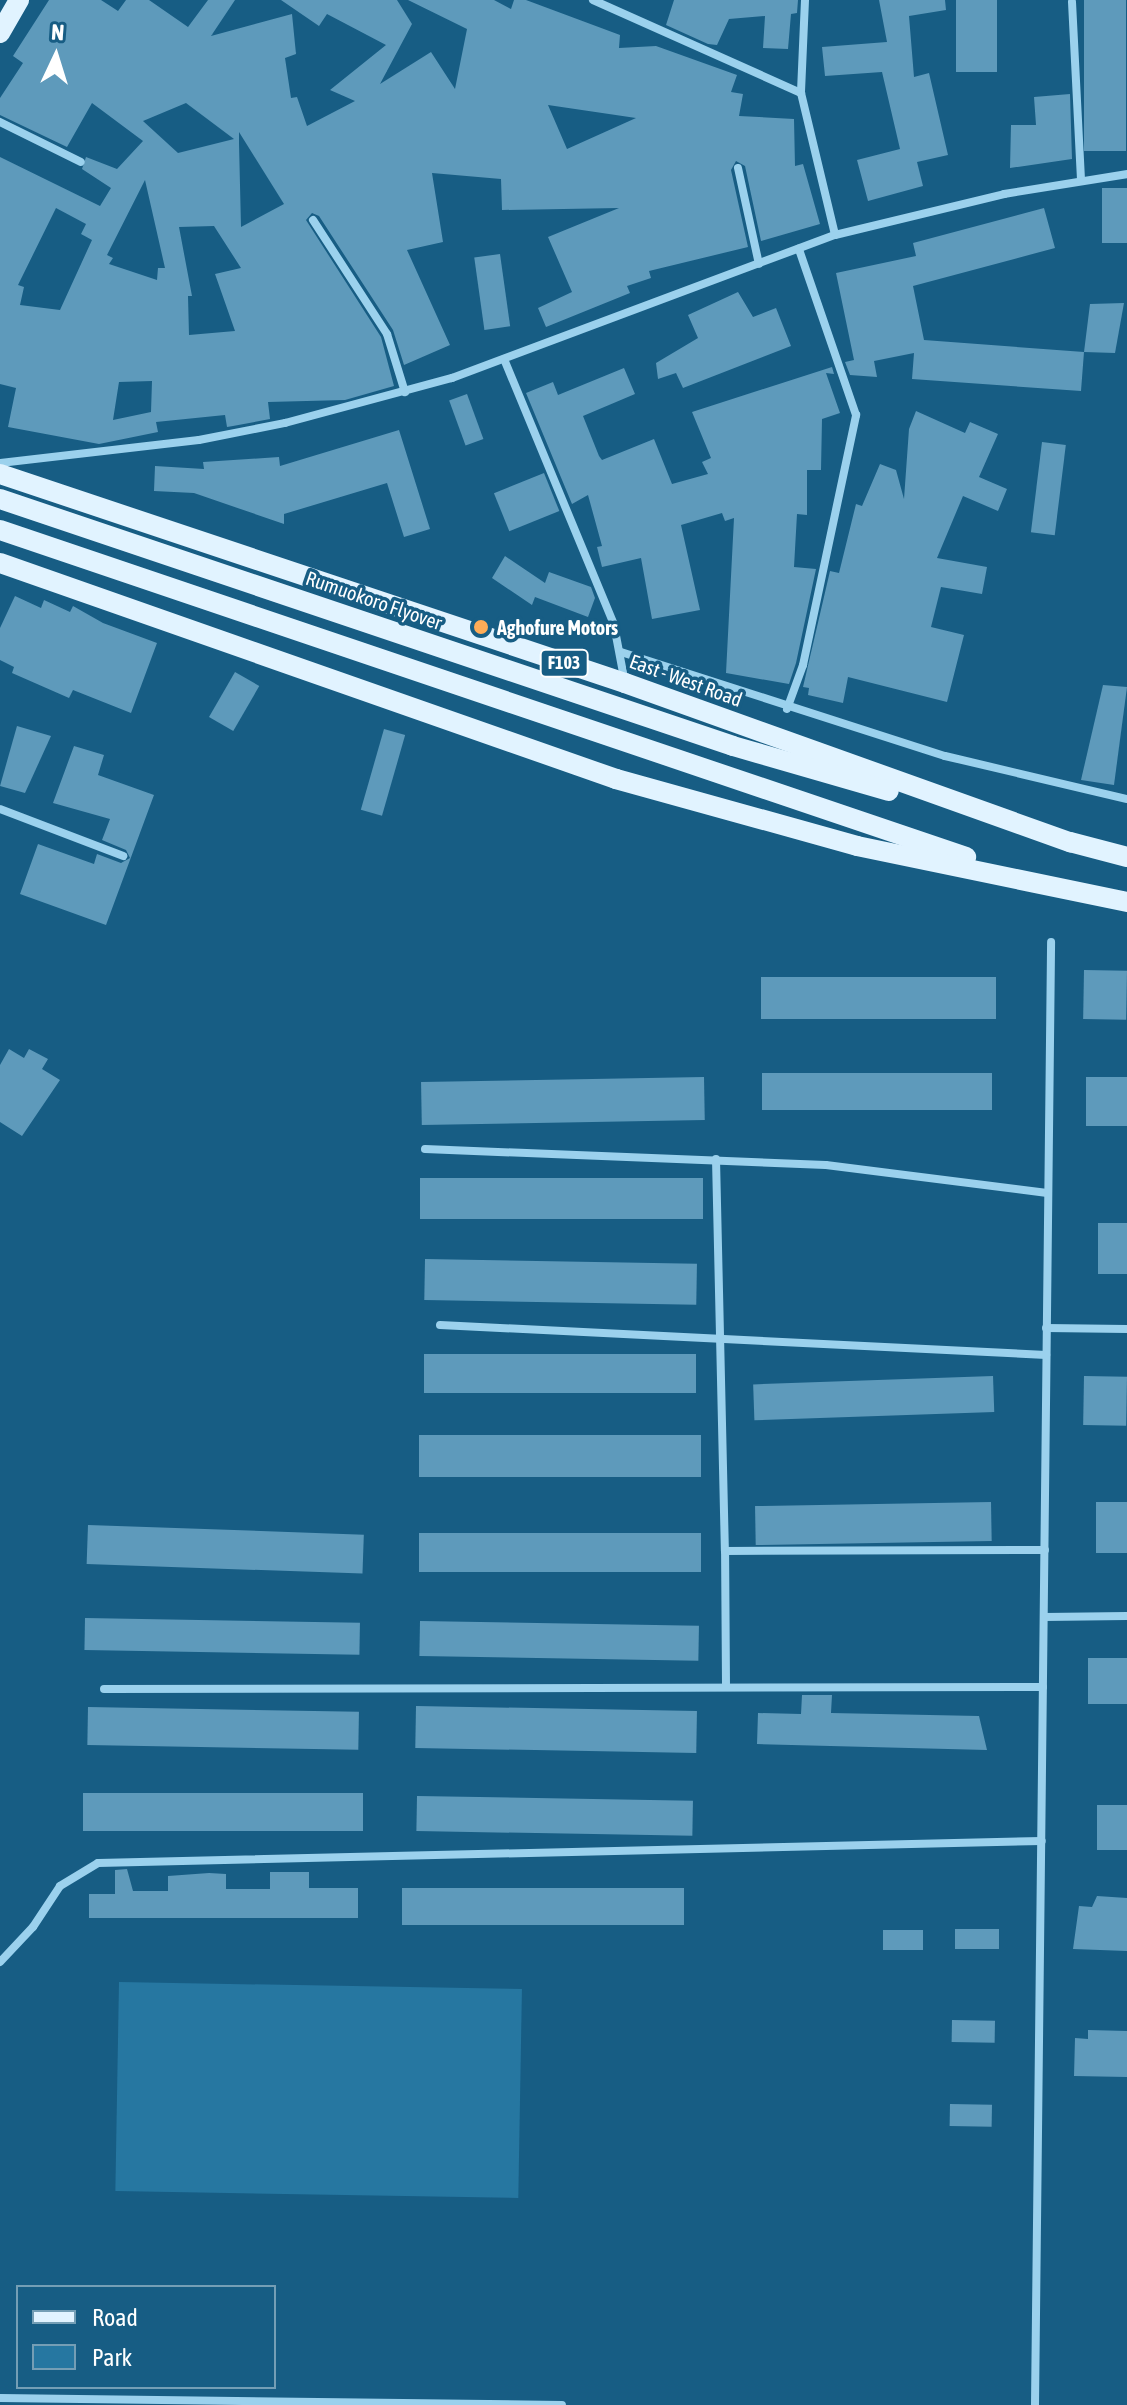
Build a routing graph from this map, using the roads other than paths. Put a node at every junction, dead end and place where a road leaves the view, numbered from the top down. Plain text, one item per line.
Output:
1 (19, 0) edge
2 (593, 0) edge
3 (805, 0) edge
4 (1072, 2) edge
5 (0, 33) edge
6 (801, 93) junction
7 (0, 122) edge
8 (81, 162) dead end
9 (738, 168) dead end
10 (1127, 174) edge
11 (1081, 180) junction
12 (313, 220) dead end
13 (835, 235) junction
14 (799, 249) junction
15 (759, 264) junction
16 (504, 359) junction
17 (405, 392) junction
18 (0, 463) edge
19 (0, 474) edge
20 (0, 499) edge
21 (0, 530) edge
22 (0, 563) edge
23 (621, 652) junction
24 (625, 683) junction
25 (787, 709) junction
26 (1127, 797) edge
27 (0, 809) edge
28 (1070, 842) junction
29 (123, 856) dead end
30 (1127, 857) edge
31 (1049, 885) junction
32 (1127, 902) edge
33 (1051, 942) dead end
34 (425, 1149) dead end
35 (716, 1159) junction
36 (1047, 1193) junction
37 (440, 1325) dead end
38 (1046, 1328) junction
39 (1127, 1329) edge
40 (716, 1339) junction
41 (1046, 1355) junction
42 (1045, 1550) junction
43 (725, 1551) junction
44 (1127, 1616) edge
45 (1044, 1617) junction
46 (726, 1685) junction
47 (1043, 1687) junction
48 (104, 1689) dead end
49 (1042, 1841) junction
50 (0, 1962) edge
51 (0, 2398) edge
52 (562, 2405) edge
53 (1035, 2405) edge

1 - 5 main road
2 - 6 street
3 - 6 street
4 - 11 street
6 - 13 street
7 - 8 street
9 - 15 street
10 - 11 street
11 - 13 street
12 - 17 street
13 - 14 street
14 - 15 street
14 - 25 street
15 - 16 street
16 - 17 street
16 - 23 street
17 - 18 street
19 - 24 main road, East - West Road / F103
20 - 28 main road, Rumuokoro Flyover
21 - 31 main road
22 - 31 main road
23 - 24 street
23 - 25 street
24 - 28 main road, East - West Road / F103
25 - 26 street
27 - 29 street
28 - 30 main road, East - West Road / F103
31 - 32 main road
33 - 36 street
34 - 35 street
35 - 36 street
35 - 40 street
36 - 38 street
37 - 40 street
38 - 39 street
38 - 41 street
40 - 41 street
40 - 43 street
41 - 42 street
42 - 43 street
42 - 45 street
43 - 46 street
44 - 45 street
45 - 47 street
46 - 47 street
46 - 48 street
47 - 49 street
49 - 50 street
49 - 53 street
51 - 52 street

